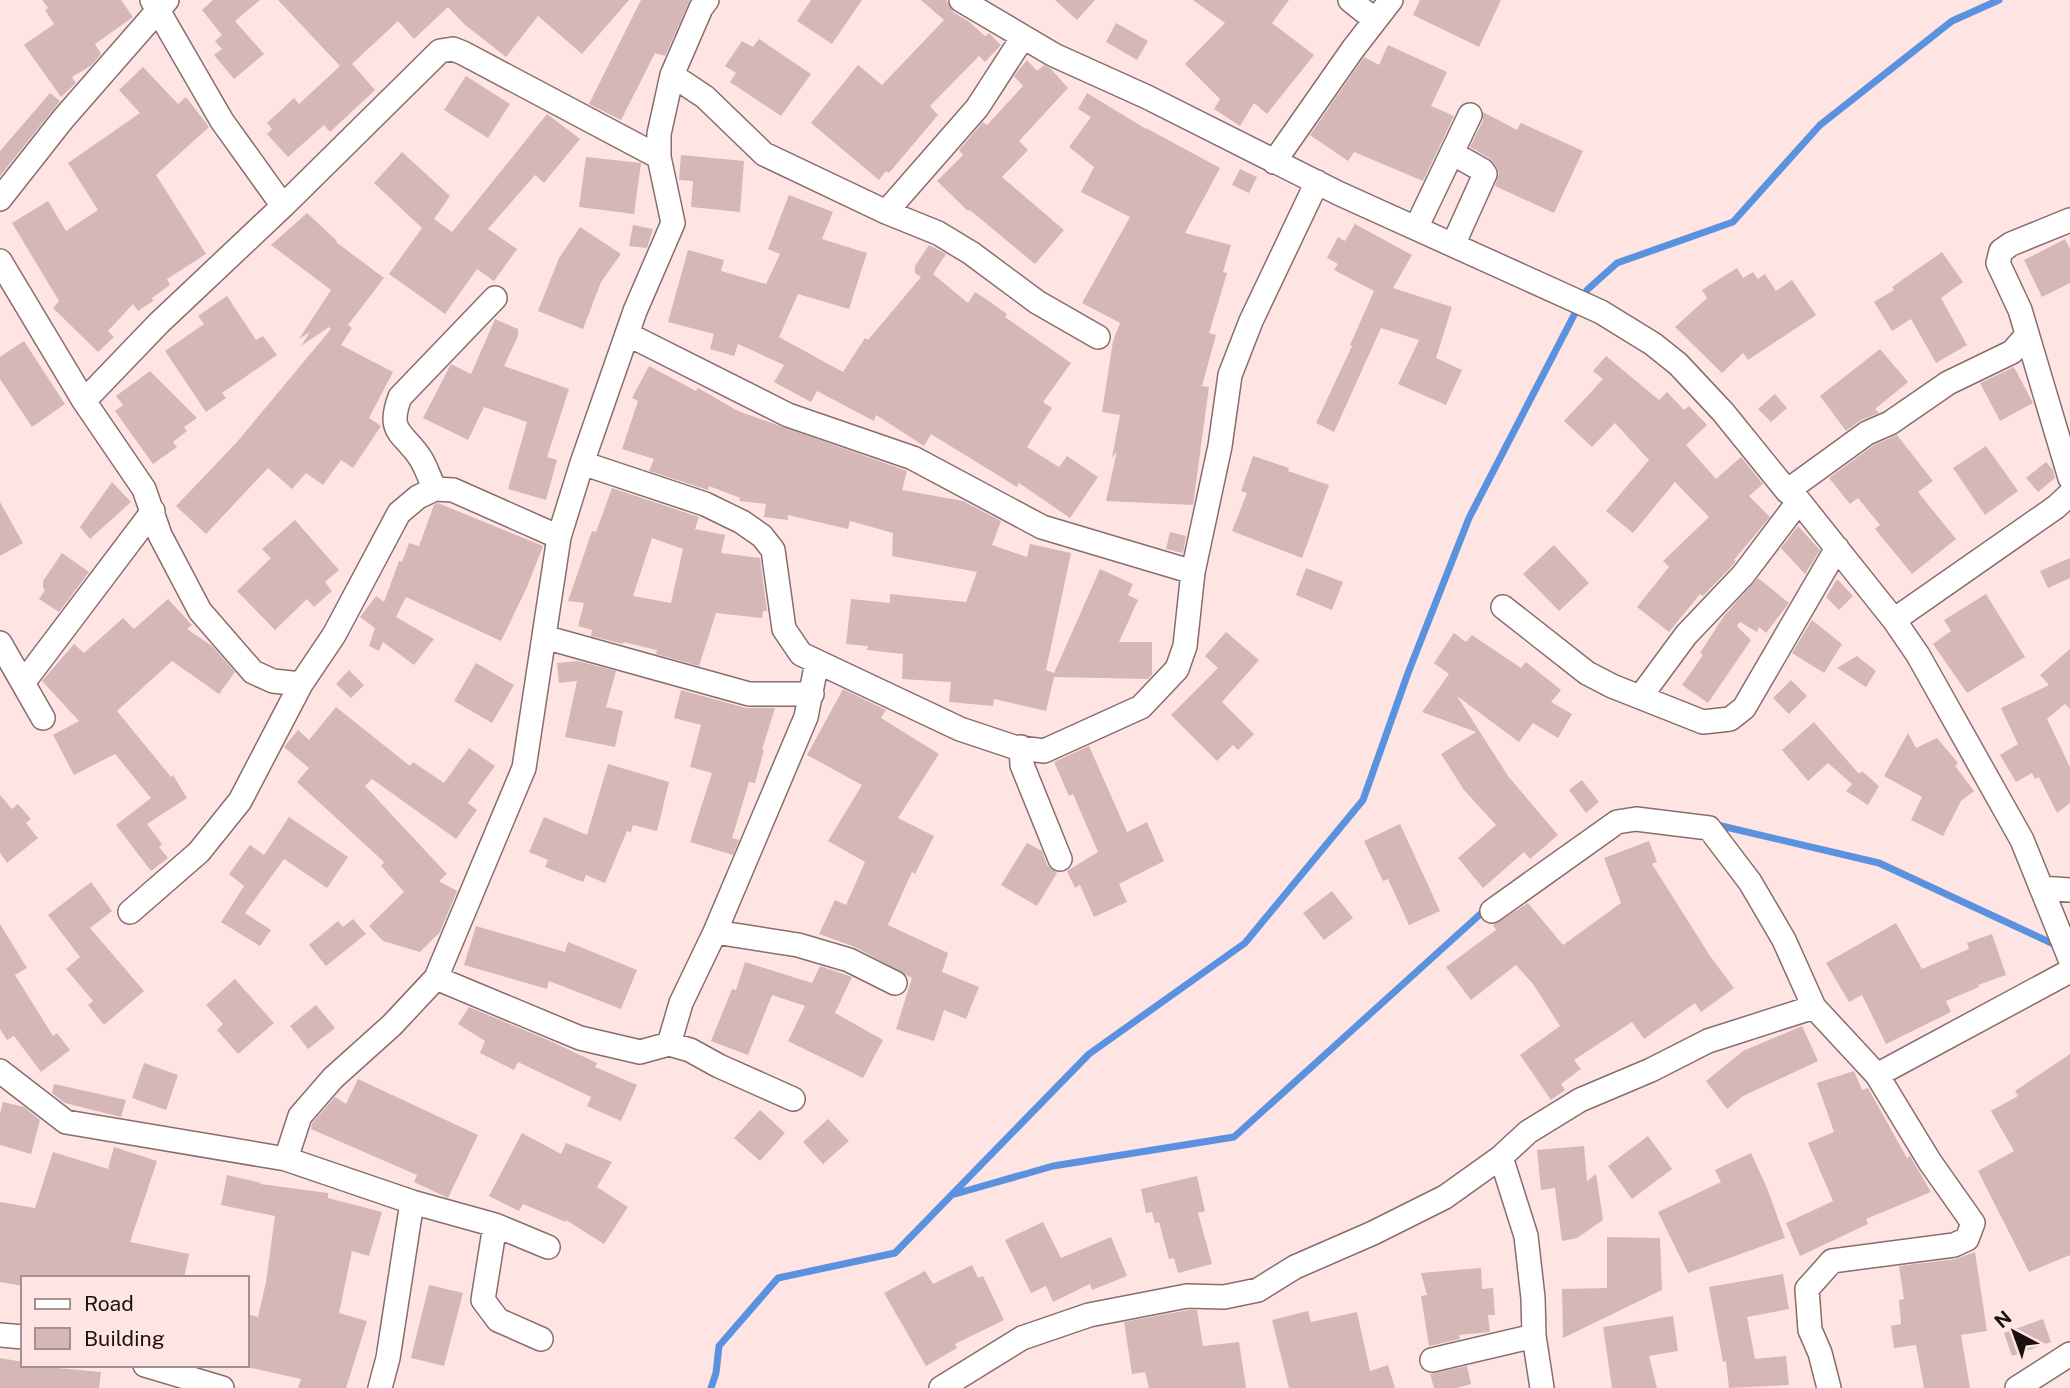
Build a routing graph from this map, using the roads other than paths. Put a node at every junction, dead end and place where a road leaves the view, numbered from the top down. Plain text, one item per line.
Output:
1 (707, 0) edge
2 (961, 0) edge
3 (1350, 0) edge
4 (1391, 0) edge
5 (159, 3) edge
6 (1375, 20) junction
7 (1023, 37) junction
8 (672, 75) junction
9 (1470, 115) dead end
10 (1452, 153) junction
11 (659, 157) junction
12 (1274, 162) junction
13 (1317, 182) junction
14 (0, 199) edge
15 (283, 206) junction
16 (886, 212) junction
17 (2070, 220) edge
18 (1416, 228) junction
19 (1453, 245) junction
20 (0, 261) edge
21 (495, 298) dead end
22 (627, 334) junction
23 (1098, 337) dead end
24 (2020, 344) junction
25 (84, 401) junction
26 (582, 463) junction
27 (2070, 478) edge
28 (435, 489) junction
29 (1793, 496) junction
30 (2066, 507) edge
31 (153, 511) junction
32 (559, 537) junction
33 (1837, 548) junction
34 (1193, 572) junction
35 (1503, 607) dead end
36 (1894, 620) junction
37 (544, 637) junction
38 (0, 643) edge
39 (817, 662) junction
40 (23, 683) junction
41 (301, 684) junction
42 (812, 694) junction
43 (1641, 696) junction
44 (43, 718) dead end
45 (1021, 747) junction
46 (1060, 859) dead end
47 (2041, 888) junction
48 (2070, 890) edge
49 (1492, 911) dead end
50 (130, 912) dead end
51 (715, 932) junction
52 (2070, 959) edge
53 (2070, 971) edge
54 (436, 978) junction
55 (895, 983) dead end
56 (1814, 1007) junction
57 (669, 1044) junction
58 (0, 1071) edge
59 (1877, 1075) junction
60 (793, 1099) dead end
61 (1501, 1157) junction
62 (286, 1159) junction
63 (412, 1202) junction
64 (495, 1225) junction
65 (548, 1247) dead end
66 (0, 1335) edge
67 (1534, 1336) junction
68 (21, 1337) edge
69 (541, 1339) dead end
70 (2070, 1354) edge
71 (1432, 1360) dead end
72 (152, 1367) edge
73 (222, 1388) edge
74 (380, 1388) edge
75 (941, 1388) edge
76 (1542, 1388) edge
77 (1829, 1388) edge
78 (2017, 1388) edge

1 - 8 street
2 - 7 street
3 - 6 street
4 - 6 street
5 - 14 street
5 - 15 street
6 - 12 street
7 - 12 street
7 - 16 street
8 - 11 street
8 - 16 street
9 - 10 street
10 - 18 street
10 - 19 street
11 - 15 street
11 - 22 street
12 - 13 street
13 - 18 street
13 - 34 street
15 - 25 street
16 - 23 street
17 - 24 street
18 - 19 street
19 - 29 street
20 - 25 street
21 - 28 street
22 - 26 street
22 - 34 street
24 - 27 street
24 - 29 street
25 - 31 street
26 - 32 street
26 - 39 street
28 - 32 street
28 - 41 street
29 - 33 street
29 - 43 street
30 - 36 street
31 - 40 street
31 - 41 street
32 - 37 street
33 - 36 street
33 - 43 street
34 - 45 street
35 - 43 street
36 - 47 street
37 - 42 street
37 - 54 street
38 - 40 street
39 - 42 street
39 - 45 street
40 - 44 street
41 - 50 street
42 - 51 street
45 - 46 street
47 - 48 street
47 - 52 street
49 - 56 street
51 - 55 street
51 - 57 street
53 - 59 street
54 - 57 street
54 - 62 street
56 - 59 street
56 - 61 street
57 - 60 street
58 - 62 street
59 - 77 street
61 - 67 street
61 - 75 street
62 - 63 street
63 - 64 street
63 - 74 street
64 - 65 street
64 - 69 street
66 - 68 street
67 - 71 street
67 - 76 street
70 - 78 street
72 - 73 street

